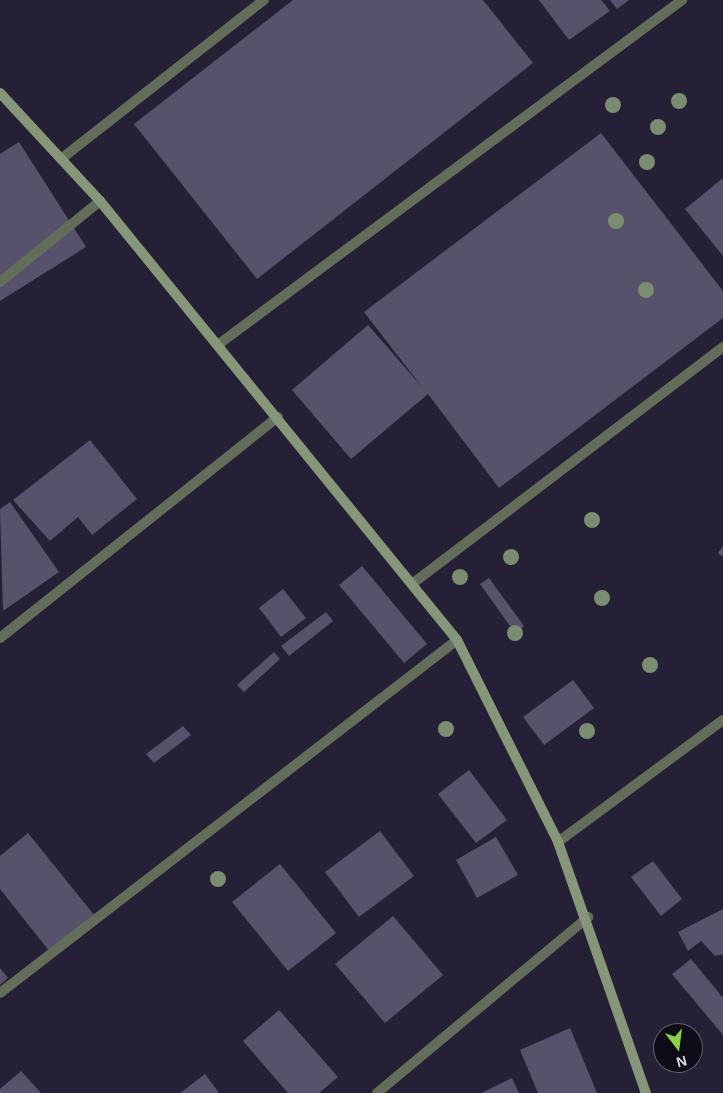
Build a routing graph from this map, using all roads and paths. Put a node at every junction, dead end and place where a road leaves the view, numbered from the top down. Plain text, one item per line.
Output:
1 (264, 0) edge
2 (682, 0) edge
3 (0, 93) edge
4 (61, 159) junction
5 (100, 201) junction
6 (0, 282) edge
7 (219, 344) junction
8 (723, 347) edge
9 (278, 417) junction
10 (412, 584) junction
11 (0, 638) edge
12 (457, 640) junction
13 (723, 720) edge
14 (558, 842) junction
15 (588, 917) junction
16 (0, 993) edge
17 (377, 1093) edge
18 (646, 1093) edge

1 - 4 street
2 - 7 street
3 - 4 main road
4 - 5 main road
5 - 6 street
5 - 7 main road
7 - 9 main road
8 - 10 street
9 - 10 main road
9 - 11 street
10 - 12 main road
12 - 14 main road
12 - 16 street
13 - 14 street
14 - 15 main road
15 - 17 street
15 - 18 main road

